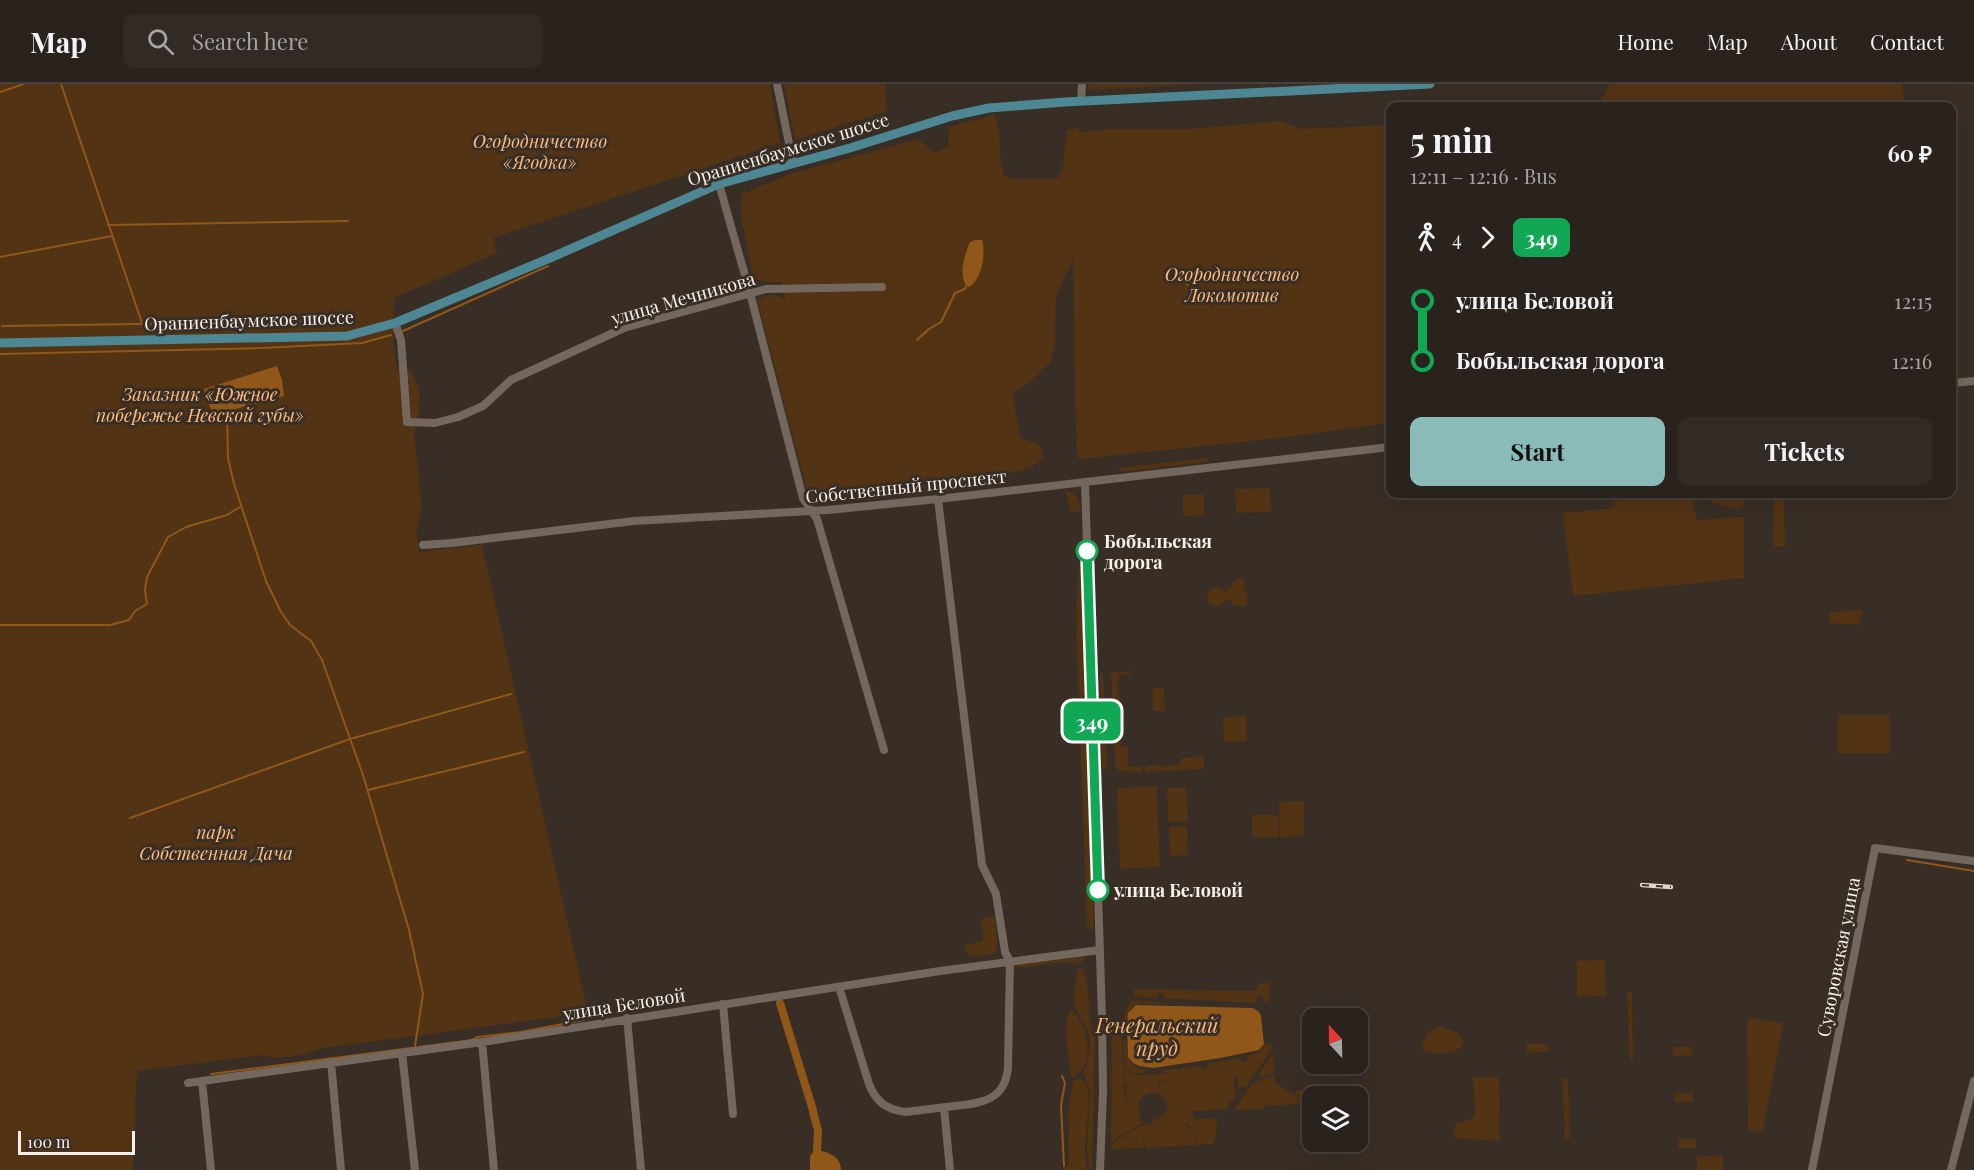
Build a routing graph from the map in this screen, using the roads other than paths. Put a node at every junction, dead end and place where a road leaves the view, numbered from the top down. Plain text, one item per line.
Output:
1 (777, 84) edge
2 (1082, 84) edge
3 (1430, 84) edge
4 (1081, 101) junction
5 (793, 164) junction
6 (719, 184) junction
7 (882, 287) dead end
8 (750, 293) junction
9 (395, 323) junction
10 (0, 343) edge
11 (1974, 381) edge
12 (1956, 383) edge
13 (1386, 447) edge
14 (1085, 482) junction
15 (938, 499) junction
16 (810, 511) junction
17 (423, 545) dead end
18 (884, 750) dead end
19 (1974, 861) edge
20 (1100, 950) junction
21 (1010, 961) junction
22 (839, 987) junction
23 (723, 1004) junction
24 (627, 1018) junction
25 (482, 1042) junction
26 (402, 1053) junction
27 (331, 1062) junction
28 (202, 1081) junction
29 (1974, 1081) edge
30 (188, 1083) dead end
31 (944, 1108) junction
32 (733, 1114) dead end
33 (211, 1170) edge
34 (341, 1170) edge
35 (415, 1170) edge
36 (494, 1170) edge
37 (641, 1170) edge
38 (950, 1170) edge
39 (1100, 1170) edge
40 (1812, 1170) edge
41 (1951, 1170) edge

1 - 5 street
2 - 4 street
3 - 4 main road, Ораниенбаумское шоссе
4 - 5 main road, Ораниенбаумское шоссе
5 - 6 main road, Ораниенбаумское шоссе
6 - 8 street
6 - 9 main road, Ораниенбаумское шоссе
7 - 8 street, улица Мечникова
8 - 9 street, улица Мечникова
8 - 16 street
9 - 10 main road, Ораниенбаумское шоссе
11 - 12 street
13 - 14 street, Собственный проспект
14 - 15 street, Собственный проспект
14 - 20 street
15 - 16 street, Собственный проспект
15 - 21 street
16 - 17 street, Собственный проспект
16 - 18 street
19 - 40 street, Суворовская улица
20 - 21 street, улица Беловой
20 - 39 street
21 - 22 street, улица Беловой
21 - 31 street
22 - 23 street, улица Беловой
22 - 31 street
23 - 24 street, улица Беловой
23 - 32 street
24 - 25 street, улица Беловой
24 - 37 street
25 - 26 street, улица Беловой
25 - 36 street
26 - 27 street, улица Беловой
26 - 35 street
27 - 28 street, улица Беловой
27 - 34 street
28 - 30 street, улица Беловой
28 - 33 street
29 - 41 street
31 - 38 street

